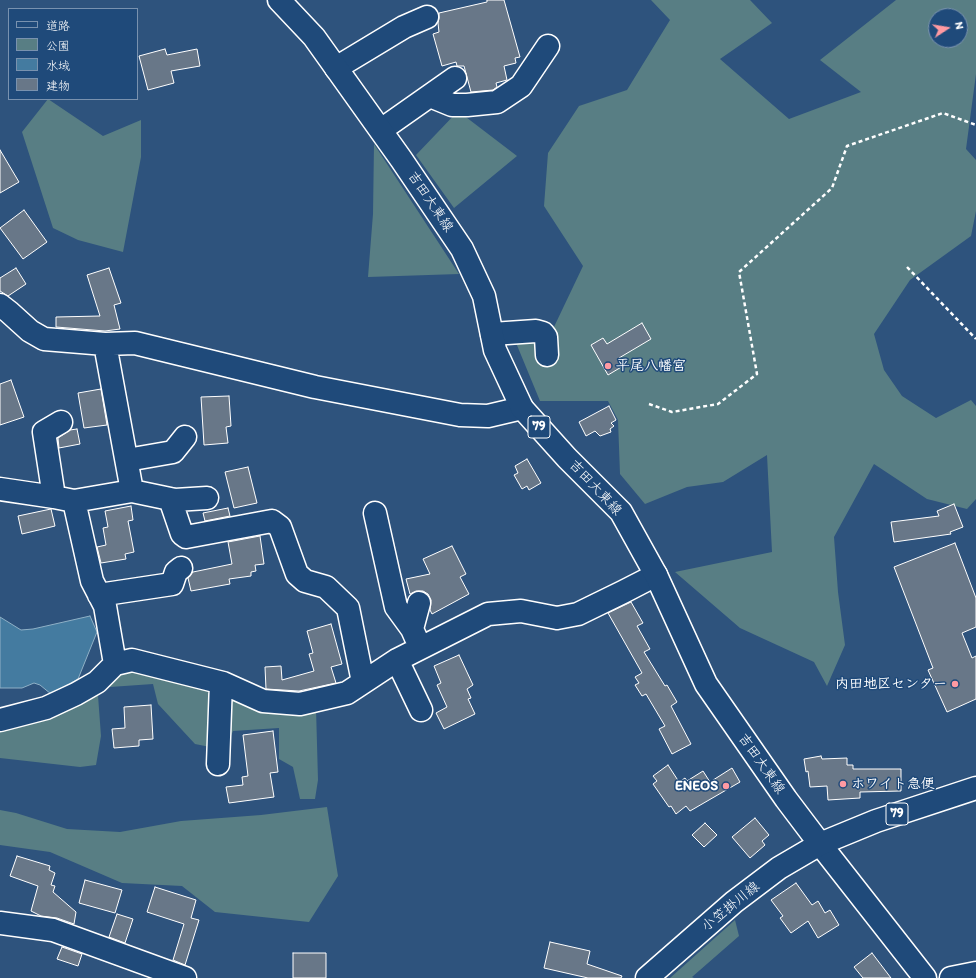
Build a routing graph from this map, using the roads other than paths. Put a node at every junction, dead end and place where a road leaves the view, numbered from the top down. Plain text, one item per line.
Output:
1 (283, 1) edge
2 (427, 17) dead end
3 (548, 46) dead end
4 (336, 68) junction
5 (456, 78) dead end
6 (430, 96) junction
7 (380, 130) junction
8 (0, 306) edge
9 (492, 334) junction
10 (105, 344) junction
11 (548, 355) dead end
12 (522, 408) junction
13 (62, 422) dead end
14 (185, 437) dead end
15 (127, 460) junction
16 (0, 489) edge
17 (132, 490) junction
18 (207, 498) dead end
19 (64, 499) junction
20 (170, 499) junction
21 (376, 513) dead end
22 (182, 568) dead end
23 (656, 575) junction
24 (99, 595) junction
25 (419, 603) dead end
26 (416, 638) junction
27 (397, 660) junction
28 (115, 664) junction
29 (363, 682) junction
30 (221, 683) junction
31 (421, 710) dead end
32 (0, 720) edge
33 (218, 764) dead end
34 (976, 788) edge
35 (820, 844) junction
36 (0, 923) edge
37 (976, 973) edge
38 (186, 978) edge
39 (647, 978) edge
40 (925, 978) edge
41 (951, 978) edge

1 - 4 street, 吉田大東線 / 79
2 - 4 street
3 - 6 street
4 - 7 street, 吉田大東線 / 79
5 - 6 street
6 - 7 street
7 - 9 street, 吉田大東線 / 79
8 - 10 street
9 - 11 street
9 - 12 street, 吉田大東線 / 79
10 - 12 street
10 - 15 street
12 - 23 street, 吉田大東線 / 79
13 - 19 street
14 - 15 street
15 - 17 street
16 - 19 street
17 - 19 street
17 - 20 street
18 - 20 street
19 - 24 street
20 - 29 street
21 - 26 street
22 - 24 street
23 - 26 street
23 - 35 street, 吉田大東線 / 79
24 - 28 street
25 - 26 street
26 - 27 street
27 - 29 street
27 - 31 street
28 - 30 street
28 - 32 street
29 - 30 street
30 - 33 street
34 - 35 street, 79
35 - 39 street, 小笠掛川線
35 - 40 street, 吉田大東線
36 - 38 street
37 - 41 street

